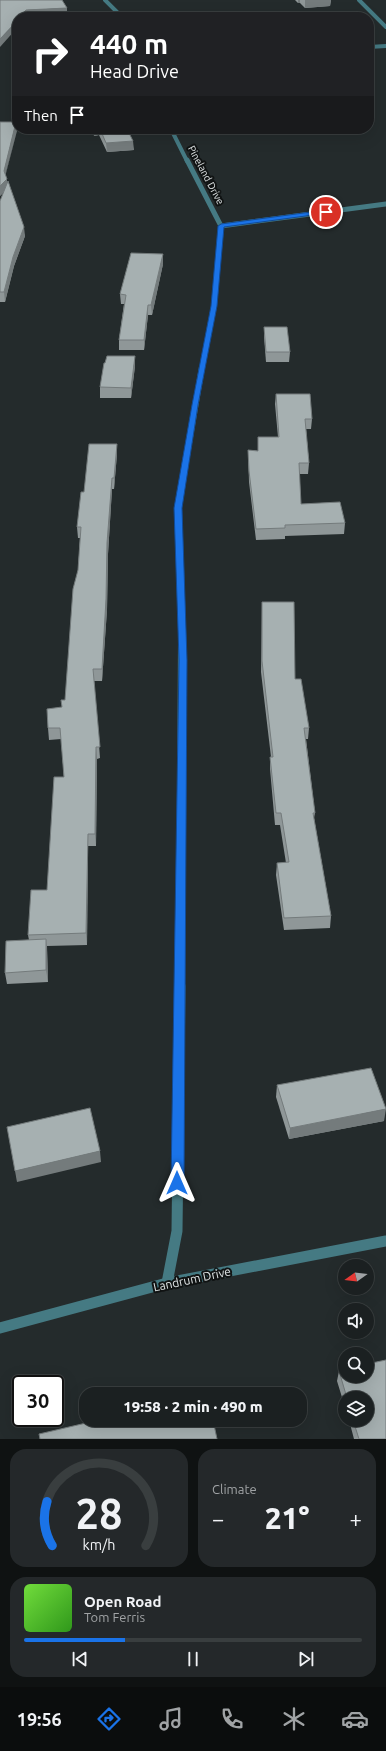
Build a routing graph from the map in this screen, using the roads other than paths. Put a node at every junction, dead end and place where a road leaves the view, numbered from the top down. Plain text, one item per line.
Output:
1 (105, 0) edge
2 (359, 0) edge
3 (117, 12) edge
4 (371, 12) edge
5 (374, 15) edge
6 (386, 27) edge
7 (374, 46) edge
8 (386, 46) edge
9 (174, 134) edge
10 (386, 204) edge
11 (221, 226) junction
12 (386, 1241) edge
13 (167, 1283) junction
14 (0, 1328) edge

1 - 3 street
2 - 4 street
5 - 6 street
7 - 8 street
9 - 11 street, Pineland Drive
10 - 11 street
11 - 13 street
12 - 13 street, Landrum Drive
13 - 14 street, Landrum Drive

